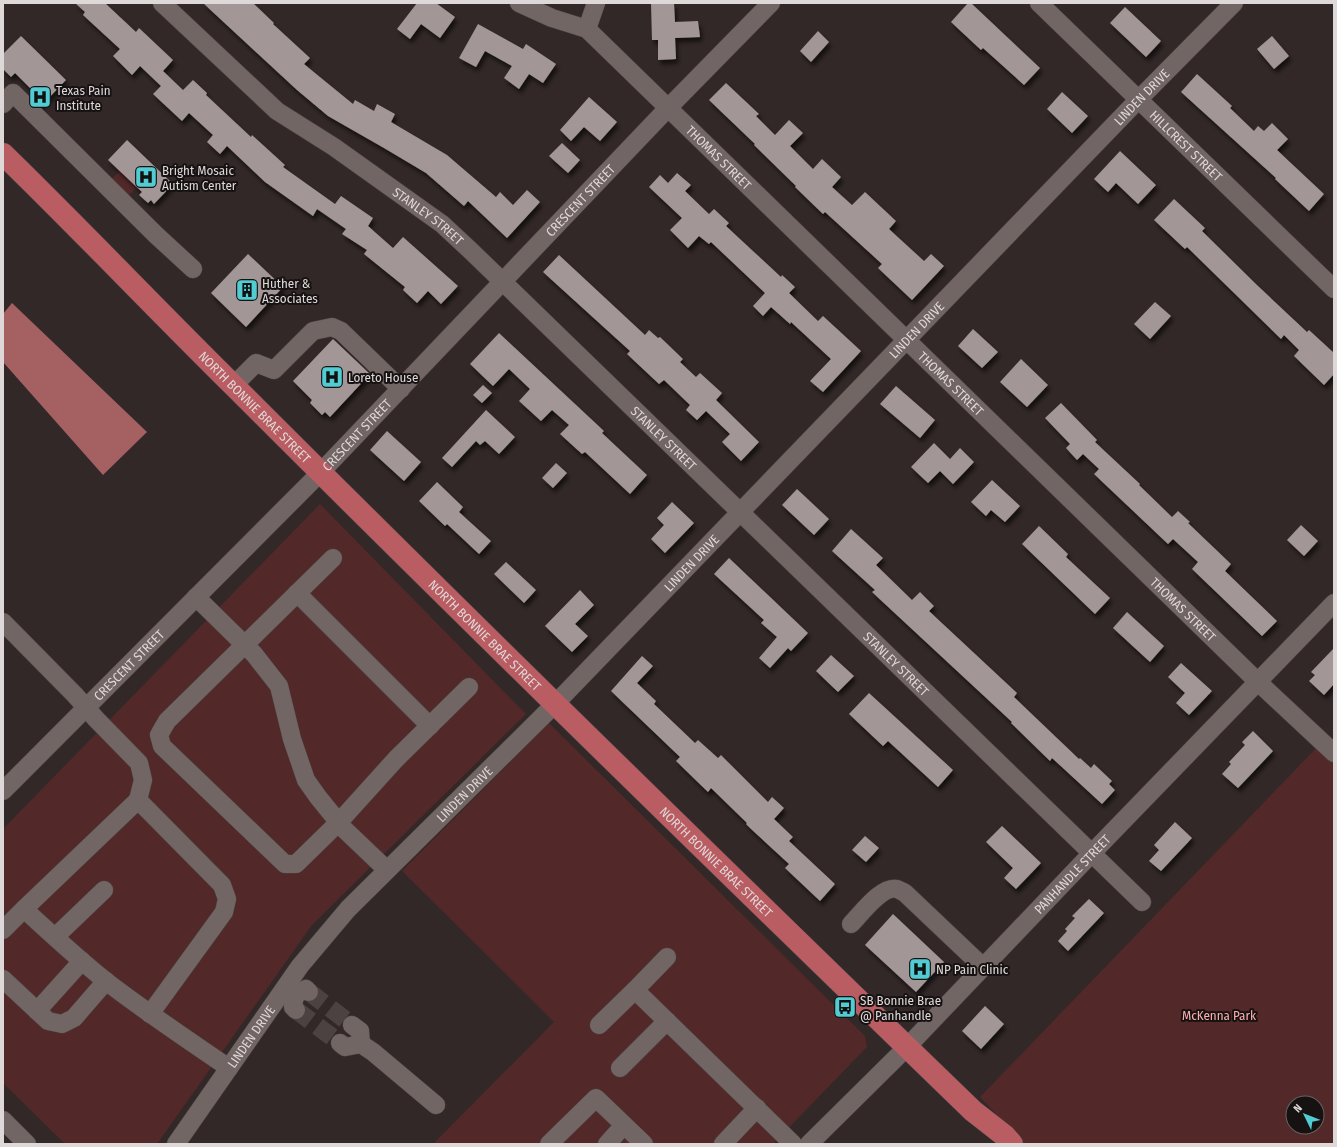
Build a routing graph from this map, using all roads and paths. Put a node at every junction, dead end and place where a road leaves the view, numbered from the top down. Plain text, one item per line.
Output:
1 (162, 3) edge
2 (519, 3) edge
3 (596, 3) edge
4 (771, 3) edge
5 (1039, 3) edge
6 (1234, 3) edge
7 (587, 29) junction
8 (6, 93) edge
9 (1138, 100) junction
10 (668, 108) junction
11 (3, 154) edge
12 (193, 269) dead end
13 (503, 282) junction
14 (1334, 289) edge
15 (906, 340) junction
16 (233, 386) junction
17 (401, 389) junction
18 (321, 472) junction
19 (740, 512) junction
20 (333, 558) dead end
21 (297, 593) junction
22 (196, 597) junction
23 (1334, 603) edge
24 (3, 622) edge
25 (244, 644) junction
26 (1258, 682) junction
27 (469, 688) dead end
28 (555, 704) junction
29 (85, 708) junction
30 (430, 726) junction
31 (1334, 754) edge
32 (3, 791) edge
33 (138, 800) junction
34 (339, 822) junction
35 (1092, 853) junction
36 (387, 870) junction
37 (104, 890) dead end
38 (1142, 902) dead end
39 (24, 909) junction
40 (851, 924) dead end
41 (3, 930) edge
42 (54, 938) junction
43 (667, 957) dead end
44 (82, 962) junction
45 (983, 966) junction
46 (3, 979) edge
47 (106, 981) junction
48 (635, 990) junction
49 (37, 1011) junction
50 (150, 1014) junction
51 (667, 1021) junction
52 (352, 1025) tunnel mouth
53 (599, 1025) dead end
54 (340, 1043) tunnel mouth
55 (360, 1044) junction
56 (907, 1047) junction
57 (229, 1068) junction
58 (620, 1068) dead end
59 (436, 1105) dead end
60 (757, 1108) junction
61 (973, 1111) junction
62 (3, 1120) edge
63 (624, 1125) junction
64 (27, 1144) edge
65 (176, 1144) edge
66 (549, 1144) edge
67 (606, 1144) edge
68 (644, 1144) edge
69 (723, 1144) edge
70 (793, 1144) edge
71 (809, 1144) edge
72 (996, 1144) edge
73 (1012, 1144) edge

1 - 13 street, STANLEY STREET
2 - 7 street, THOMAS STREET
3 - 7 street
4 - 10 street, CRESCENT STREET
5 - 9 street, HILLCREST STREET
6 - 9 street, LINDEN DRIVE
7 - 10 street, THOMAS STREET
8 - 12 street
9 - 14 street, HILLCREST STREET
9 - 15 street, LINDEN DRIVE
10 - 13 street, CRESCENT STREET
10 - 15 street, THOMAS STREET
11 - 16 main road, NORTH BONNIE BRAE STREET
13 - 17 street, CRESCENT STREET
13 - 19 street, STANLEY STREET
15 - 19 street, LINDEN DRIVE
15 - 26 street, THOMAS STREET
16 - 17 street
16 - 18 main road, NORTH BONNIE BRAE STREET
17 - 18 street, CRESCENT STREET
18 - 22 street, CRESCENT STREET
18 - 28 main road, NORTH BONNIE BRAE STREET
19 - 28 street, LINDEN DRIVE
19 - 35 street, STANLEY STREET
20 - 21 street
21 - 25 street
21 - 30 street
22 - 25 street
22 - 29 street, CRESCENT STREET
23 - 26 street, PANHANDLE STREET
24 - 29 street
25 - 34 street
25 - 34 street
26 - 31 street, THOMAS STREET
26 - 35 street, PANHANDLE STREET
27 - 30 street
28 - 36 street, LINDEN DRIVE
28 - 56 main road, NORTH BONNIE BRAE STREET
29 - 32 street, CRESCENT STREET
29 - 33 street
30 - 34 street
33 - 39 street
33 - 50 street
34 - 36 street
35 - 38 street, STANLEY STREET
35 - 45 street, PANHANDLE STREET
36 - 57 street, LINDEN DRIVE
37 - 42 street
39 - 41 street
39 - 42 street
40 - 45 street
42 - 44 street
43 - 48 street
44 - 47 street
44 - 49 street
45 - 56 street, PANHANDLE STREET
46 - 49 street
47 - 49 street
47 - 50 street
48 - 51 street
48 - 53 street
50 - 57 street
51 - 58 street
51 - 60 street
52 - 55 street
54 - 55 street
55 - 59 street
56 - 61 main road, NORTH BONNIE BRAE STREET
56 - 71 street, PANHANDLE STREET
57 - 65 street, LINDEN DRIVE
60 - 69 street
60 - 70 street
61 - 72 main road, NORTH BONNIE BRAE STREET
61 - 73 main road, NORTH BONNIE BRAE STREET
62 - 64 street
63 - 66 street
63 - 67 street
63 - 68 street

